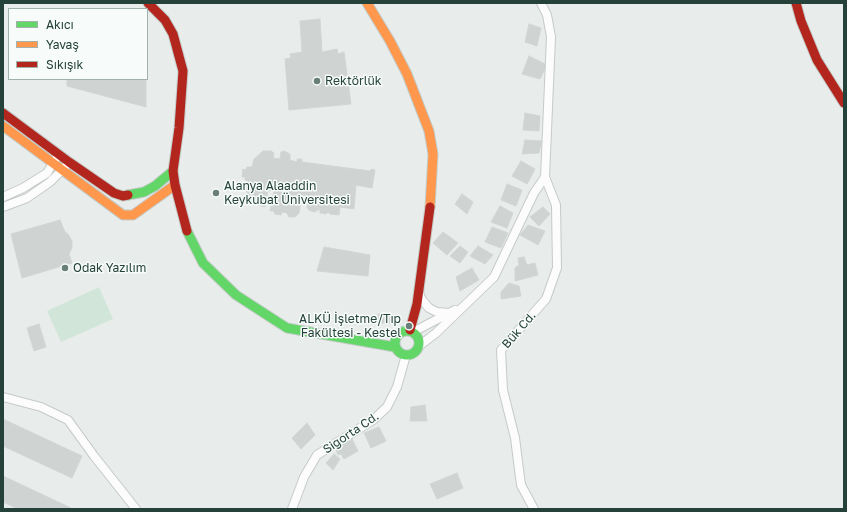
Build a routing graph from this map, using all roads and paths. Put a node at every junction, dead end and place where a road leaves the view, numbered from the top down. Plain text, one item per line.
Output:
1 (148, 3) edge
2 (367, 3) edge
3 (541, 3) edge
4 (796, 3) edge
5 (844, 103) edge
6 (3, 113) edge
7 (3, 126) edge
8 (59, 155) junction
9 (69, 162) junction
10 (53, 164) junction
11 (63, 170) junction
12 (173, 171) junction
13 (545, 177) junction
14 (175, 185) junction
15 (3, 197) edge
16 (3, 207) edge
17 (419, 291) junction
18 (467, 303) junction
19 (450, 313) junction
20 (406, 332) junction
21 (347, 338) junction
22 (419, 346) junction
23 (395, 347) junction
24 (406, 355) junction
25 (3, 397) edge
26 (136, 509) edge
27 (292, 509) edge
28 (534, 509) edge

1 - 12 street
2 - 17 street
3 - 13 street
4 - 5 street
6 - 8 street
7 - 10 street
8 - 9 street
8 - 10 street
9 - 11 street
9 - 12 street
10 - 11 street
10 - 15 street
11 - 14 street
11 - 16 street
12 - 14 street
13 - 18 street
13 - 28 street, Bük Cd.
14 - 21 street
17 - 19 street
17 - 20 street
18 - 19 street
18 - 22 street
19 - 20 street
20 - 21 street
20 - 22 street
20 - 23 street
21 - 23 street
22 - 24 street
23 - 24 street
24 - 27 street, Sigorta Cd.
25 - 26 street

